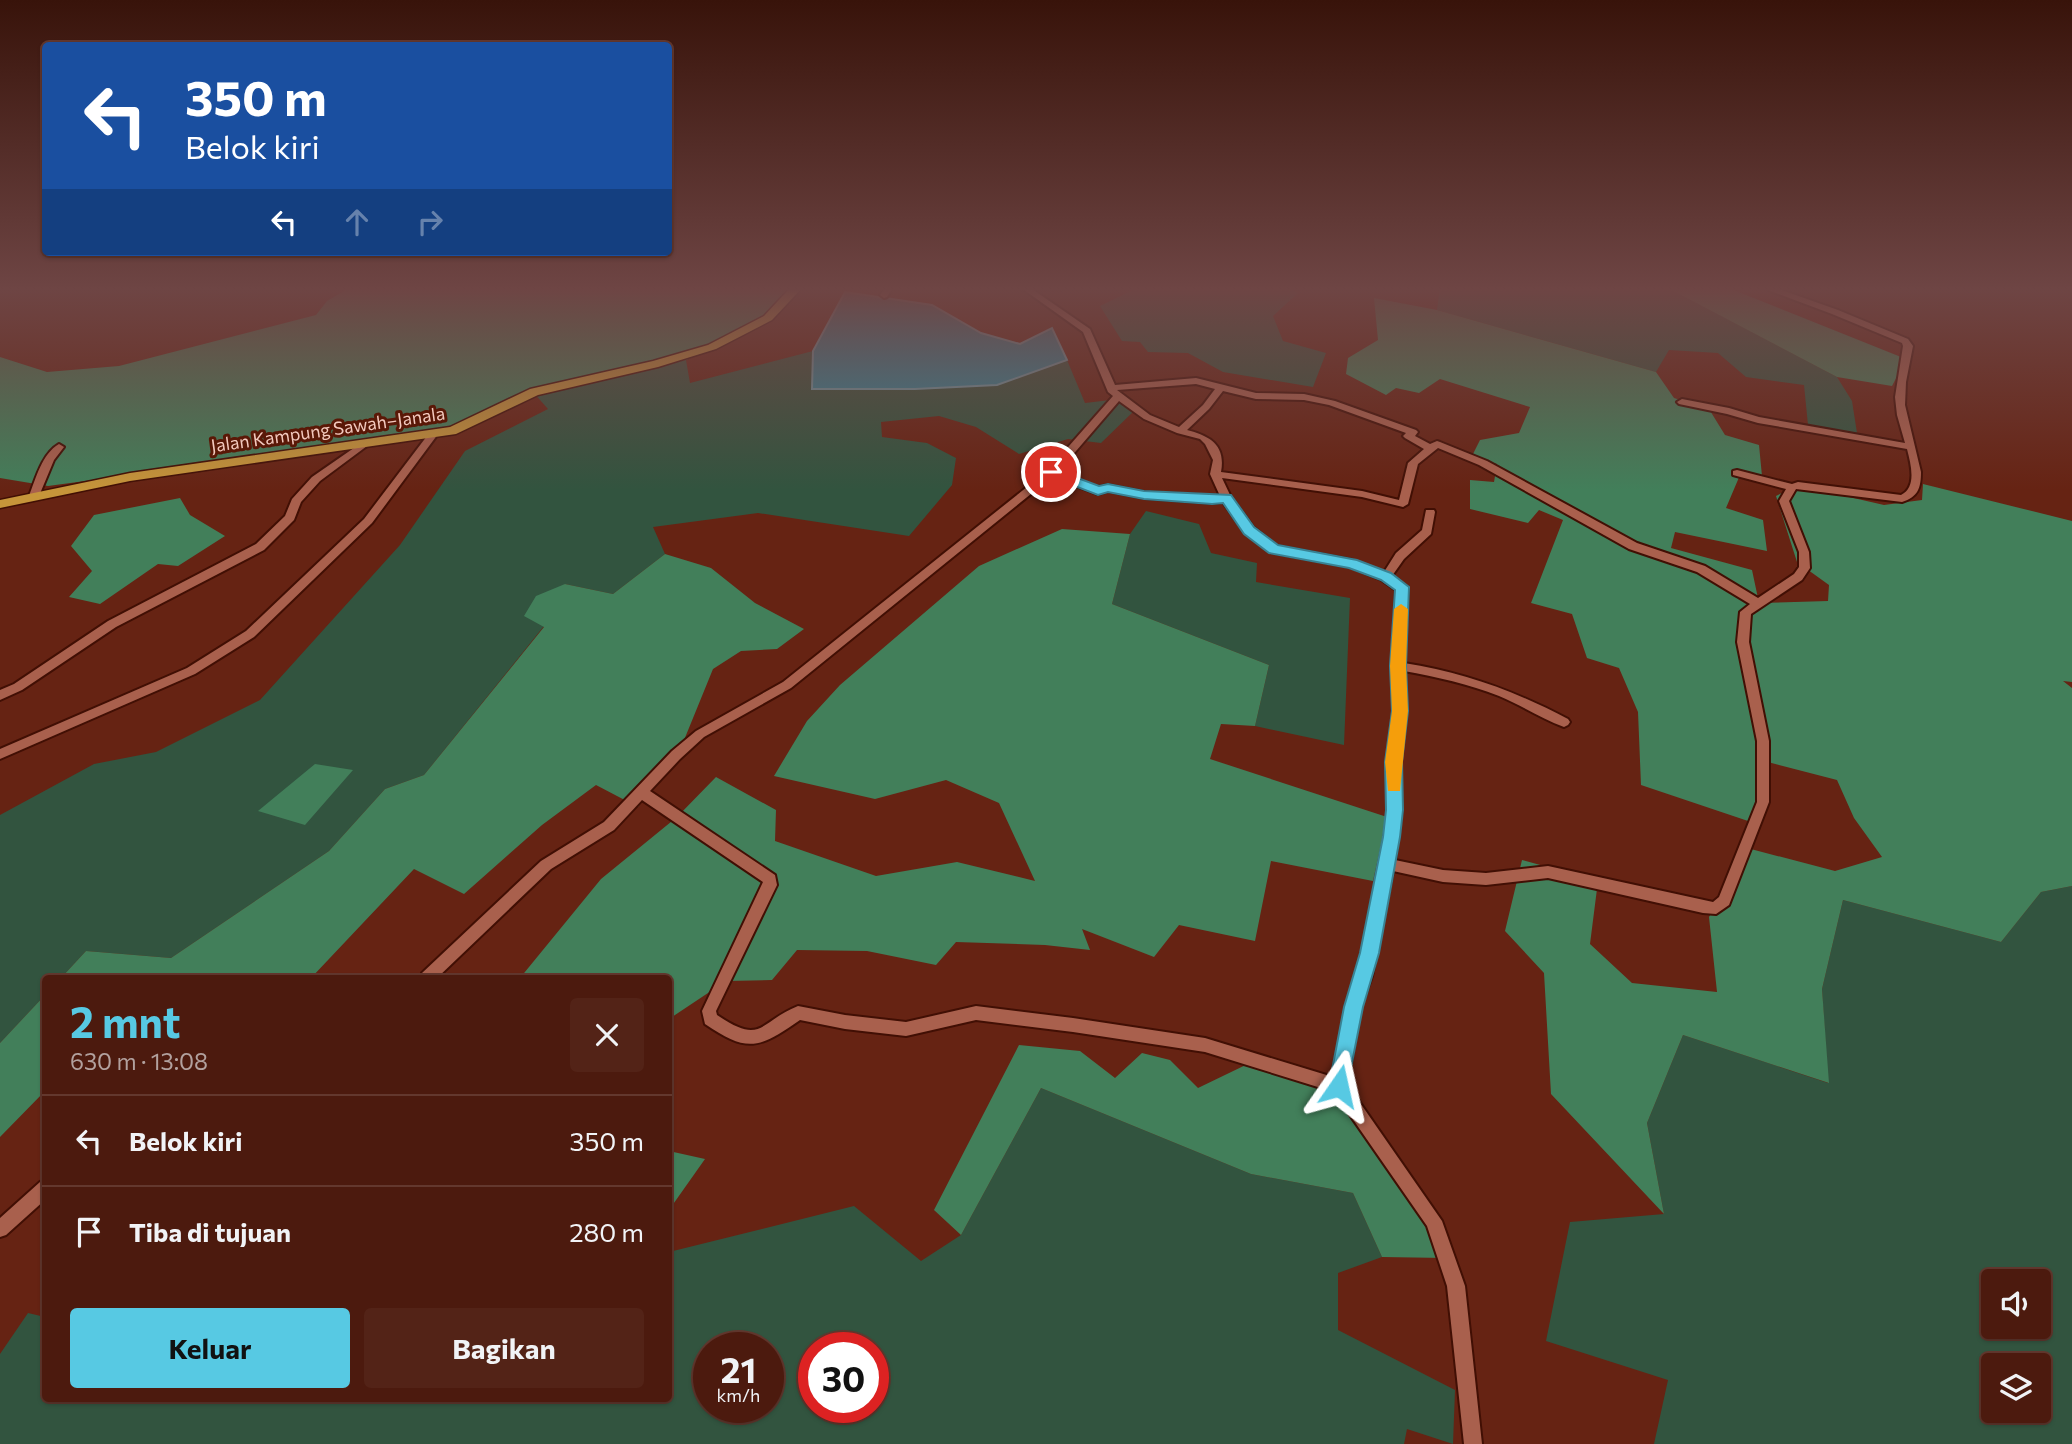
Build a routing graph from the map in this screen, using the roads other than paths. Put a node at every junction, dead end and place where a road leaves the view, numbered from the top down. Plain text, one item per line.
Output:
1 (687, 354) edge
2 (1098, 354) edge
3 (1907, 354) edge
4 (1220, 389) junction
5 (1115, 392) junction
6 (1682, 402) dead end
7 (1180, 431) junction
8 (433, 434) junction
9 (364, 444) junction
10 (59, 447) dead end
11 (1911, 447) junction
12 (1429, 448) junction
13 (1051, 472) junction
14 (1737, 472) dead end
15 (1214, 474) junction
16 (1792, 488) junction
17 (34, 496) junction
18 (1226, 498) junction
19 (0, 504) edge
20 (1430, 512) dead end
21 (1386, 577) junction
22 (1757, 603) junction
23 (1398, 666) junction
24 (0, 695) edge
25 (1564, 722) dead end
26 (0, 754) edge
27 (641, 792) junction
28 (1388, 864) junction
29 (430, 975) edge
30 (1339, 1086) junction
31 (42, 1192) edge
32 (0, 1230) edge
33 (1473, 1444) edge

1 - 8 main road, Jalan Kampung Sawah–Janala
2 - 5 street
3 - 11 street
4 - 5 street
4 - 7 street
4 - 12 street
5 - 7 street
5 - 13 street
6 - 11 street
7 - 15 street
8 - 9 main road, Jalan Kampung Sawah–Janala
8 - 26 street
9 - 17 main road, Jalan Kampung Sawah–Janala
9 - 24 street
10 - 17 street
11 - 16 street
12 - 15 street
12 - 22 street
13 - 18 street
13 - 27 street
14 - 16 street
15 - 18 street
16 - 22 street
17 - 19 main road, Jalan Kampung Sawah–Janala
18 - 21 street
20 - 21 street
21 - 23 street
22 - 28 street
23 - 25 street
23 - 28 street
27 - 29 street
27 - 30 street
28 - 30 street
30 - 33 street
31 - 32 street

